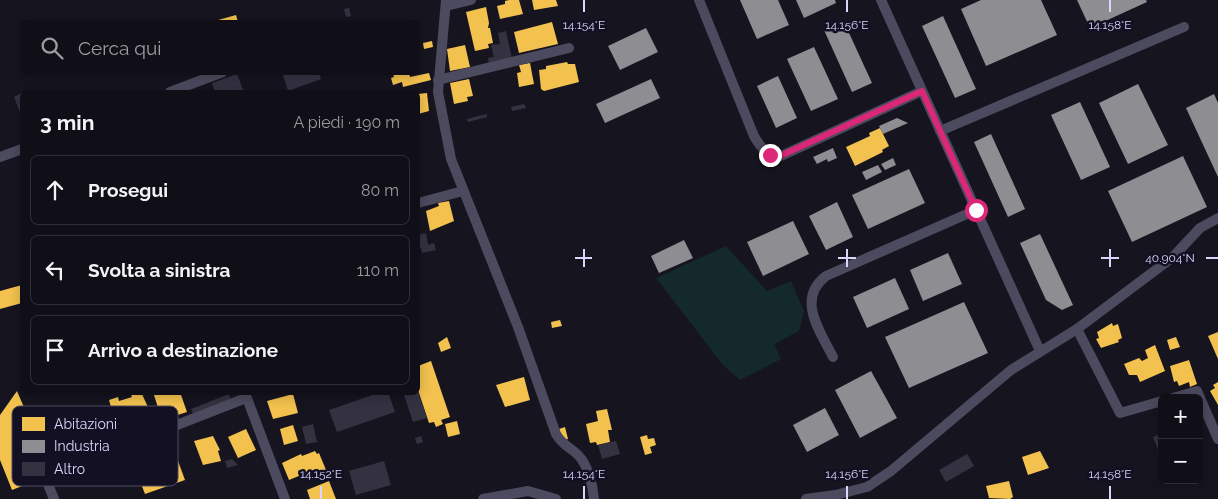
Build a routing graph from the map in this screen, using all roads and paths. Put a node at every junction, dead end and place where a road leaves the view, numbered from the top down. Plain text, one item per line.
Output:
1 (471, 0) edge
2 (699, 0) edge
3 (880, 0) edge
4 (446, 3) edge
5 (1184, 27) dead end
6 (569, 48) dead end
7 (215, 75) edge
8 (438, 80) junction
9 (175, 90) edge
10 (922, 91) junction
11 (940, 132) junction
12 (20, 149) edge
13 (0, 156) edge
14 (463, 191) junction
15 (420, 202) edge
16 (976, 210) junction
17 (1218, 218) edge
18 (1076, 329) junction
19 (1040, 351) junction
20 (833, 357) dead end
21 (1187, 394) edge
22 (1198, 394) edge
23 (245, 395) edge
24 (1158, 402) edge
25 (1203, 405) edge
26 (178, 425) edge
27 (1218, 439) edge
28 (49, 486) edge
29 (54, 499) edge
30 (285, 499) edge
31 (483, 499) edge
32 (556, 499) edge
33 (594, 499) edge
34 (806, 499) edge

1 - 4 street
2 - 10 street
3 - 10 street
4 - 8 street
5 - 11 street
6 - 8 street
7 - 9 street
8 - 14 street
10 - 11 street
11 - 16 street
12 - 13 street
14 - 15 street
14 - 33 street
16 - 19 street
16 - 20 street
17 - 18 street
18 - 19 street
18 - 24 street
19 - 34 street
21 - 22 street
23 - 26 street
23 - 30 street
25 - 27 street
28 - 29 street
31 - 32 street

